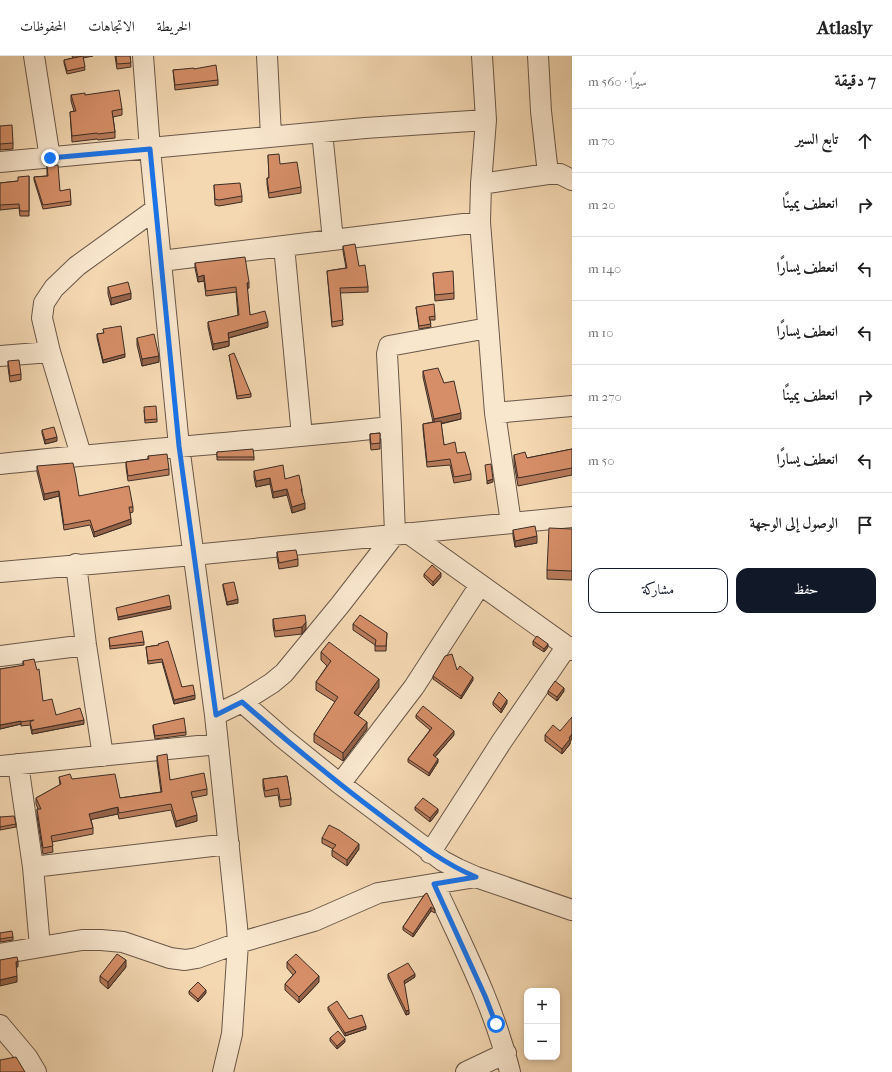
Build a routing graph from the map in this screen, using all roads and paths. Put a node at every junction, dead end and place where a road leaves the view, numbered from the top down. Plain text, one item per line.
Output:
1 (34, 56) edge
2 (143, 56) edge
3 (267, 56) edge
4 (482, 56) edge
5 (538, 56) edge
6 (486, 120) junction
7 (322, 132) junction
8 (271, 136) junction
9 (150, 149) junction
10 (50, 158) junction
11 (0, 162) edge
12 (548, 174) junction
13 (572, 180) edge
14 (481, 184) junction
15 (156, 208) junction
16 (480, 222) junction
17 (333, 240) junction
18 (284, 246) junction
19 (161, 261) junction
20 (488, 328) junction
21 (50, 352) junction
22 (0, 356) edge
23 (572, 406) edge
24 (495, 413) junction
25 (392, 427) junction
26 (302, 436) junction
27 (179, 446) junction
28 (80, 455) junction
29 (0, 464) edge
30 (572, 517) edge
31 (510, 523) junction
32 (401, 533) junction
33 (193, 555) junction
34 (76, 564) junction
35 (0, 572) edge
36 (480, 585) junction
37 (86, 646) junction
38 (570, 648) edge
39 (0, 650) edge
40 (242, 702) junction
41 (216, 715) junction
42 (218, 744) junction
43 (103, 756) junction
44 (9, 765) edge
45 (340, 784) junction
46 (229, 844) junction
47 (430, 853) junction
48 (33, 867) junction
49 (476, 877) junction
50 (434, 884) junction
51 (572, 910) edge
52 (238, 943) junction
53 (40, 947) junction
54 (0, 954) edge
55 (0, 1025) edge
56 (508, 1063) edge
57 (36, 1072) edge
58 (223, 1072) edge
59 (466, 1072) edge

1 - 10 street
2 - 9 street
3 - 8 street
4 - 6 street
5 - 12 street
6 - 7 street
6 - 14 street
7 - 8 street
7 - 17 street
8 - 9 street
9 - 10 street
9 - 15 street
10 - 11 street
12 - 13 street
12 - 14 street
14 - 16 street
15 - 19 street
15 - 21 street
16 - 17 street
16 - 20 street
17 - 18 street
18 - 19 street
18 - 26 street
19 - 27 street
20 - 24 street
20 - 25 street
21 - 22 street
21 - 28 street
23 - 24 street
24 - 31 street
25 - 26 street
25 - 32 street
26 - 27 street
27 - 28 street
27 - 33 street
28 - 29 street
30 - 31 street
31 - 32 street
32 - 33 street
32 - 36 street
32 - 40 street
33 - 34 street
33 - 41 street
34 - 35 street
34 - 37 street
36 - 38 street
36 - 45 street
37 - 39 street
37 - 43 street
38 - 47 street
40 - 41 street
40 - 45 street
41 - 42 street
42 - 43 street
42 - 46 street
43 - 44 street
44 - 48 street
45 - 47 street
46 - 48 street
46 - 52 street
47 - 49 street
48 - 53 street
49 - 50 street
49 - 51 street
50 - 52 street
50 - 56 street
52 - 53 street
52 - 58 street
53 - 54 street
55 - 57 street
56 - 59 street

